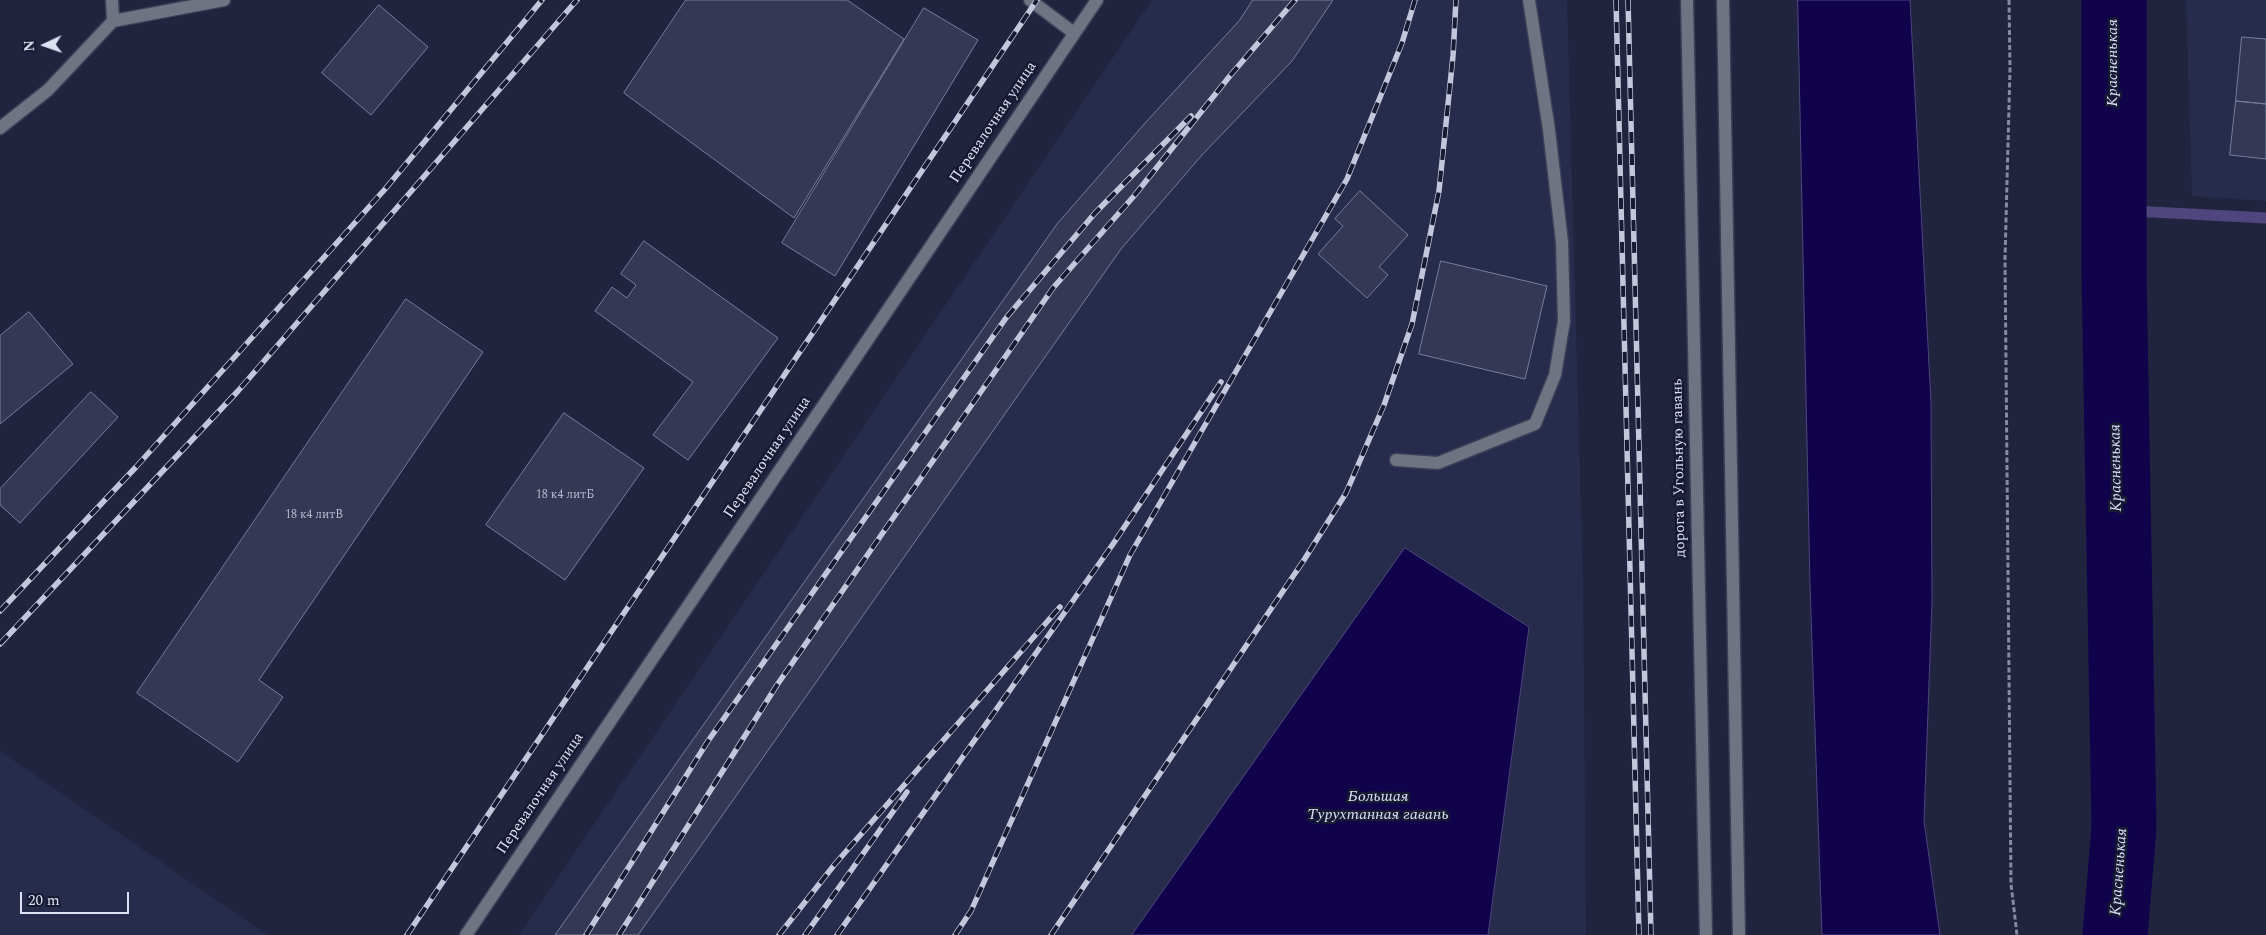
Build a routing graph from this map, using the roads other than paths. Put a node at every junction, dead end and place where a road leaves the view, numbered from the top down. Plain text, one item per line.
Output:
1 (112, 0) edge
2 (224, 0) edge
3 (1030, 0) edge
4 (1097, 0) edge
5 (1529, 0) edge
6 (1687, 0) edge
7 (1723, 0) edge
8 (113, 21) junction
9 (1074, 33) junction
10 (0, 128) edge
11 (1396, 460) dead end
12 (466, 935) edge
13 (1706, 935) edge
14 (1739, 935) edge

1 - 8 street
2 - 8 street
3 - 9 street
4 - 9 street, Перевалочная улица
5 - 11 street
6 - 13 street, дорога в Угольную гавань
7 - 14 street
8 - 10 street
9 - 12 street, Перевалочная улица

